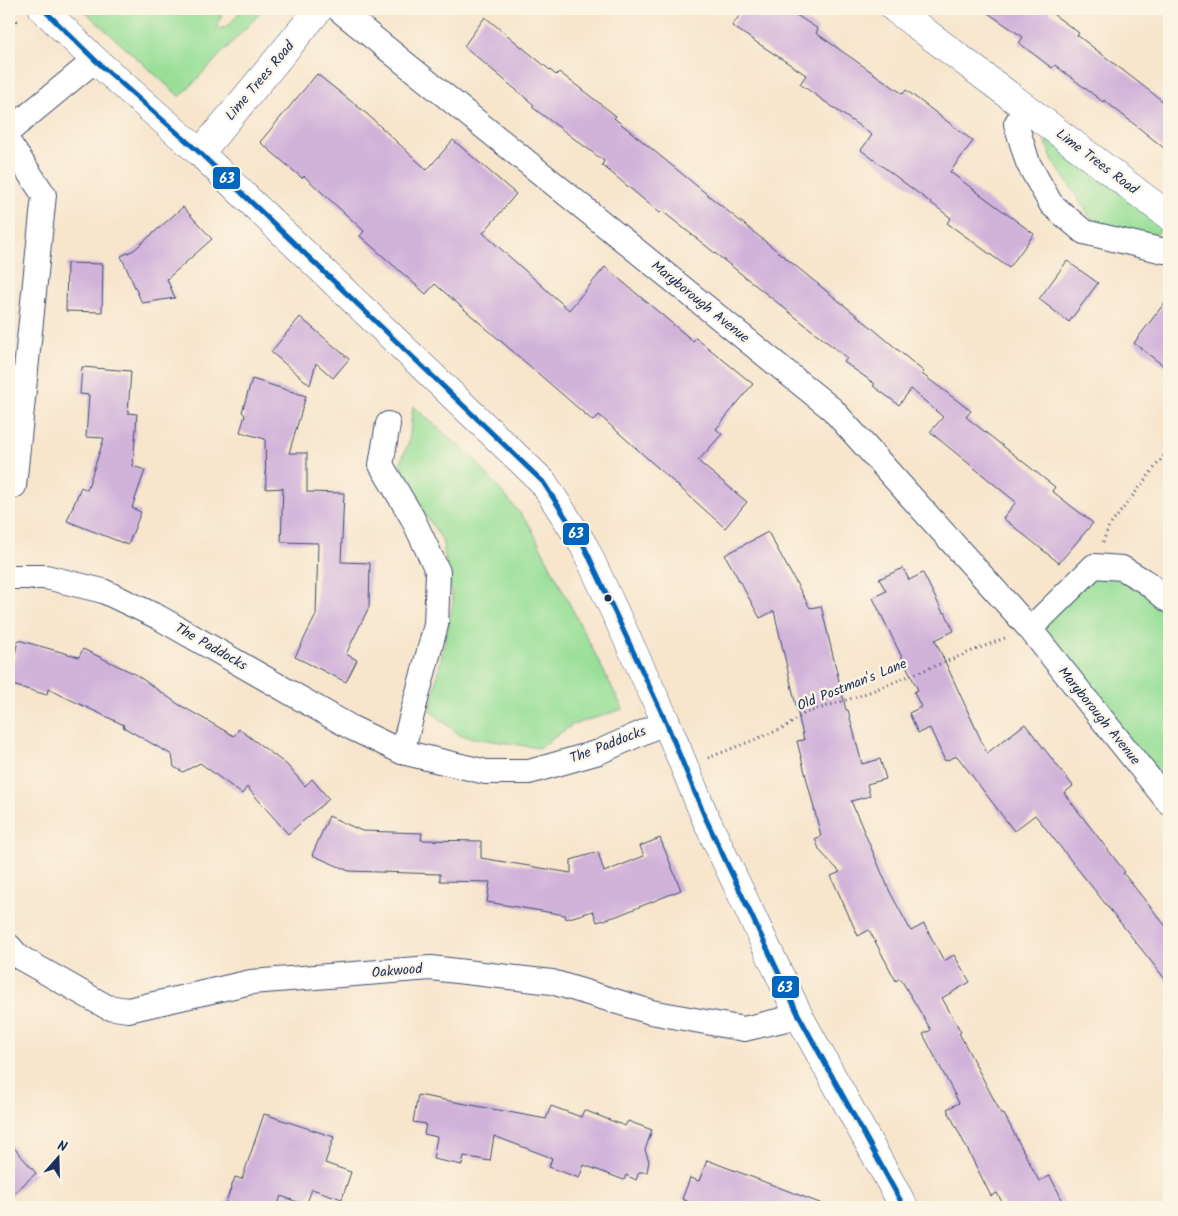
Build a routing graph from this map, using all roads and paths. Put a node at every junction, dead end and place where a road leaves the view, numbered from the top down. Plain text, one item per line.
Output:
1 (43, 9) edge
2 (320, 9) edge
3 (338, 9) edge
4 (895, 9) edge
5 (95, 60) junction
6 (1026, 108) junction
7 (9, 131) edge
8 (9, 143) edge
9 (200, 153) junction
10 (1169, 216) edge
11 (1169, 248) edge
12 (388, 424) dead end
13 (1169, 449) edge
14 (14, 486) dead end
15 (1094, 566) junction
16 (9, 577) edge
17 (1169, 601) edge
18 (1030, 629) junction
19 (666, 722) junction
20 (402, 752) junction
21 (685, 767) junction
22 (1169, 803) edge
23 (9, 946) edge
24 (799, 1016) junction
25 (904, 1207) edge

1 - 5 street
2 - 9 street, Lime Trees Road
3 - 18 street, Maryborough Avenue
4 - 6 street, Lime Trees Road
5 - 7 street
5 - 9 street
6 - 10 street, Lime Trees Road
6 - 11 street
8 - 14 street
9 - 19 street
12 - 20 street
13 - 15 path
15 - 17 street
15 - 18 street
16 - 20 street, The Paddocks
18 - 21 path, Old Postman's Lane
18 - 22 street, Maryborough Avenue
19 - 20 street, The Paddocks
19 - 21 street
21 - 24 street
23 - 24 street, Oakwood
24 - 25 street

